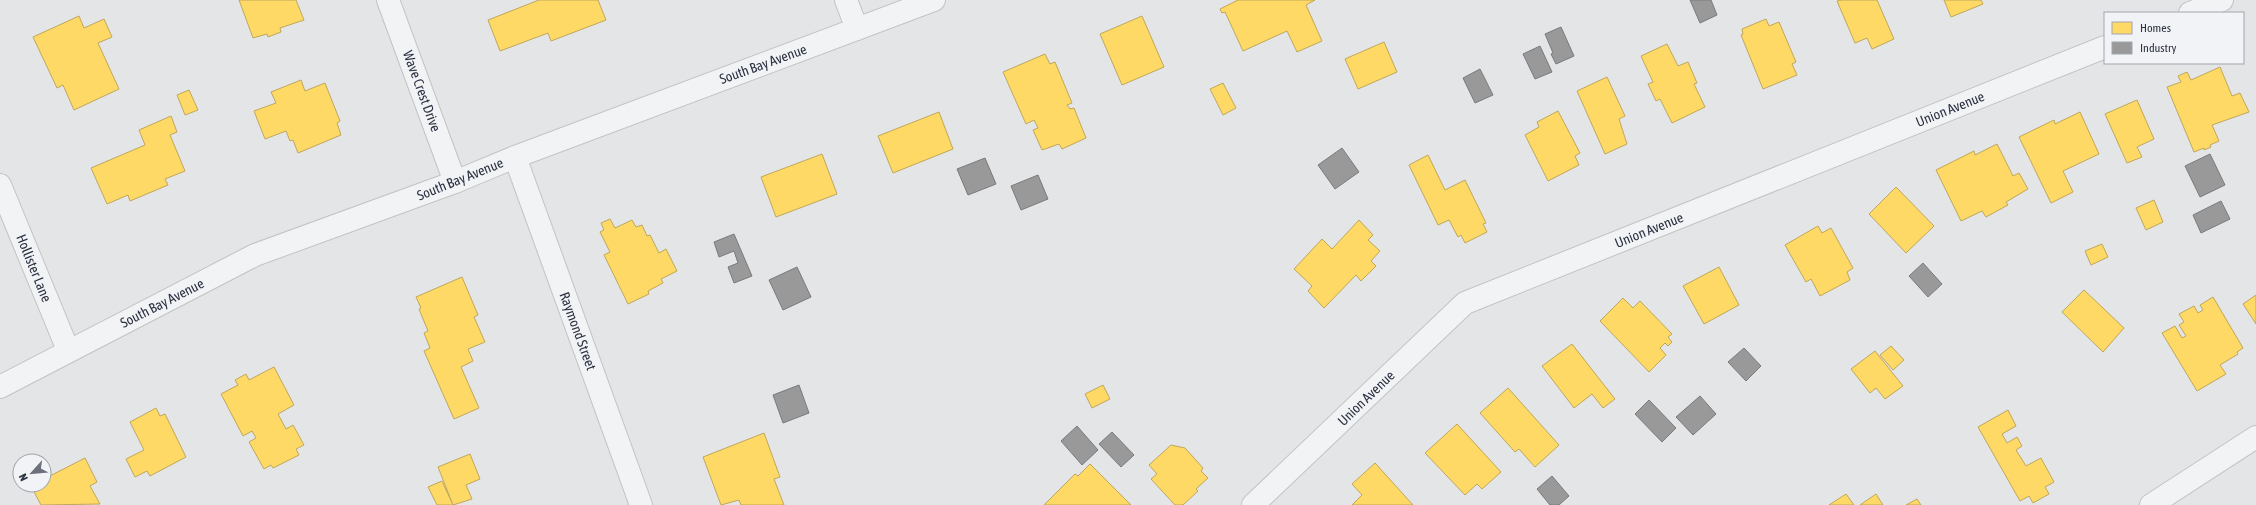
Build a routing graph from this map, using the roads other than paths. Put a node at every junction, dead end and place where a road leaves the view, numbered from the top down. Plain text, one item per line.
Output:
1 (388, 0) edge
2 (846, 0) edge
3 (934, 0) edge
4 (2222, 0) edge
5 (2192, 12) edge
6 (857, 30) junction
7 (2104, 47) edge
8 (515, 157) junction
9 (455, 182) junction
10 (0, 185) edge
11 (68, 350) junction
12 (0, 387) edge
13 (2256, 438) edge
14 (641, 505) edge
15 (1253, 505) edge
16 (2151, 505) edge

1 - 9 street, Wave Crest Drive
2 - 6 street
3 - 6 street, South Bay Avenue
4 - 5 street
6 - 8 street, South Bay Avenue
7 - 15 street, Union Avenue
8 - 9 street, South Bay Avenue
8 - 14 street, Raymond Street
9 - 11 street, South Bay Avenue
10 - 11 street, Hollister Lane
11 - 12 street, South Bay Avenue
13 - 16 street

